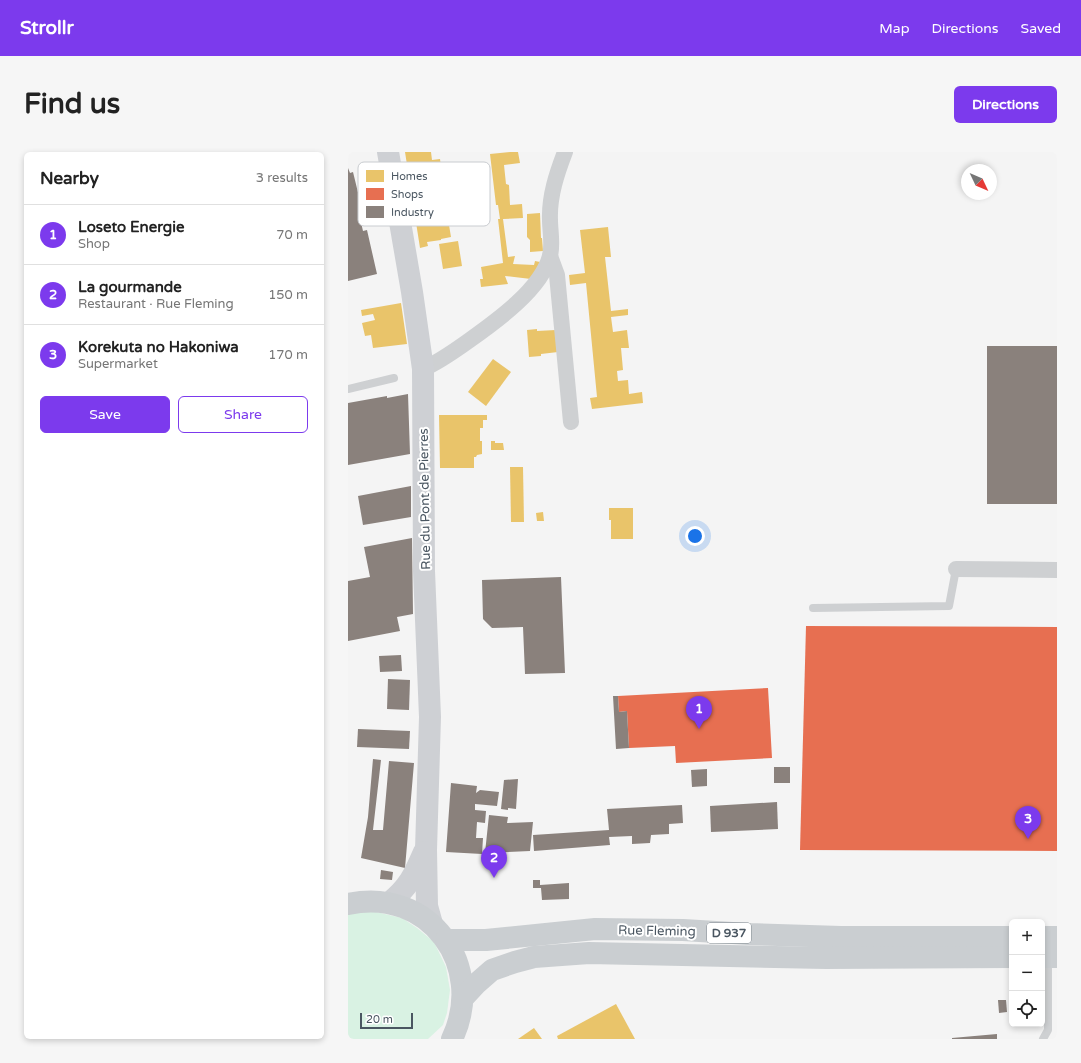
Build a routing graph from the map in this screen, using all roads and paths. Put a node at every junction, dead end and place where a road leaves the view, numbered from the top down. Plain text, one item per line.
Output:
1 (388, 152) edge
2 (565, 152) edge
3 (390, 162) edge
4 (401, 226) edge
5 (550, 256) junction
6 (423, 369) junction
7 (394, 378) dead end
8 (348, 389) edge
9 (571, 422) dead end
10 (956, 569) joint
11 (1057, 570) edge
12 (813, 608) dead end
13 (426, 850) junction
14 (389, 903) junction
15 (348, 904) edge
16 (432, 924) junction
17 (1009, 937) edge
18 (1057, 937) edge
19 (446, 940) junction
20 (1047, 952) edge
21 (1009, 957) edge
22 (463, 998) junction
23 (461, 1033) edge
24 (1043, 1039) edge

1 - 3 street, Rue du Pont de Pierres
2 - 5 street
4 - 6 street, Rue du Pont de Pierres
5 - 6 street
5 - 9 street
6 - 13 street, Rue du Pont de Pierres
7 - 8 lane
10 - 11 street
10 - 12 lane
13 - 14 street, Rue du Pont de Pierres
13 - 16 street, Rue du Pont de Pierres
14 - 15 main road
14 - 16 main road
16 - 19 main road
17 - 19 main road, Rue Fleming / D 937
18 - 20 main road
19 - 22 main road
20 - 24 lane
21 - 22 main road, Rue Fleming / D 937
22 - 23 main road

